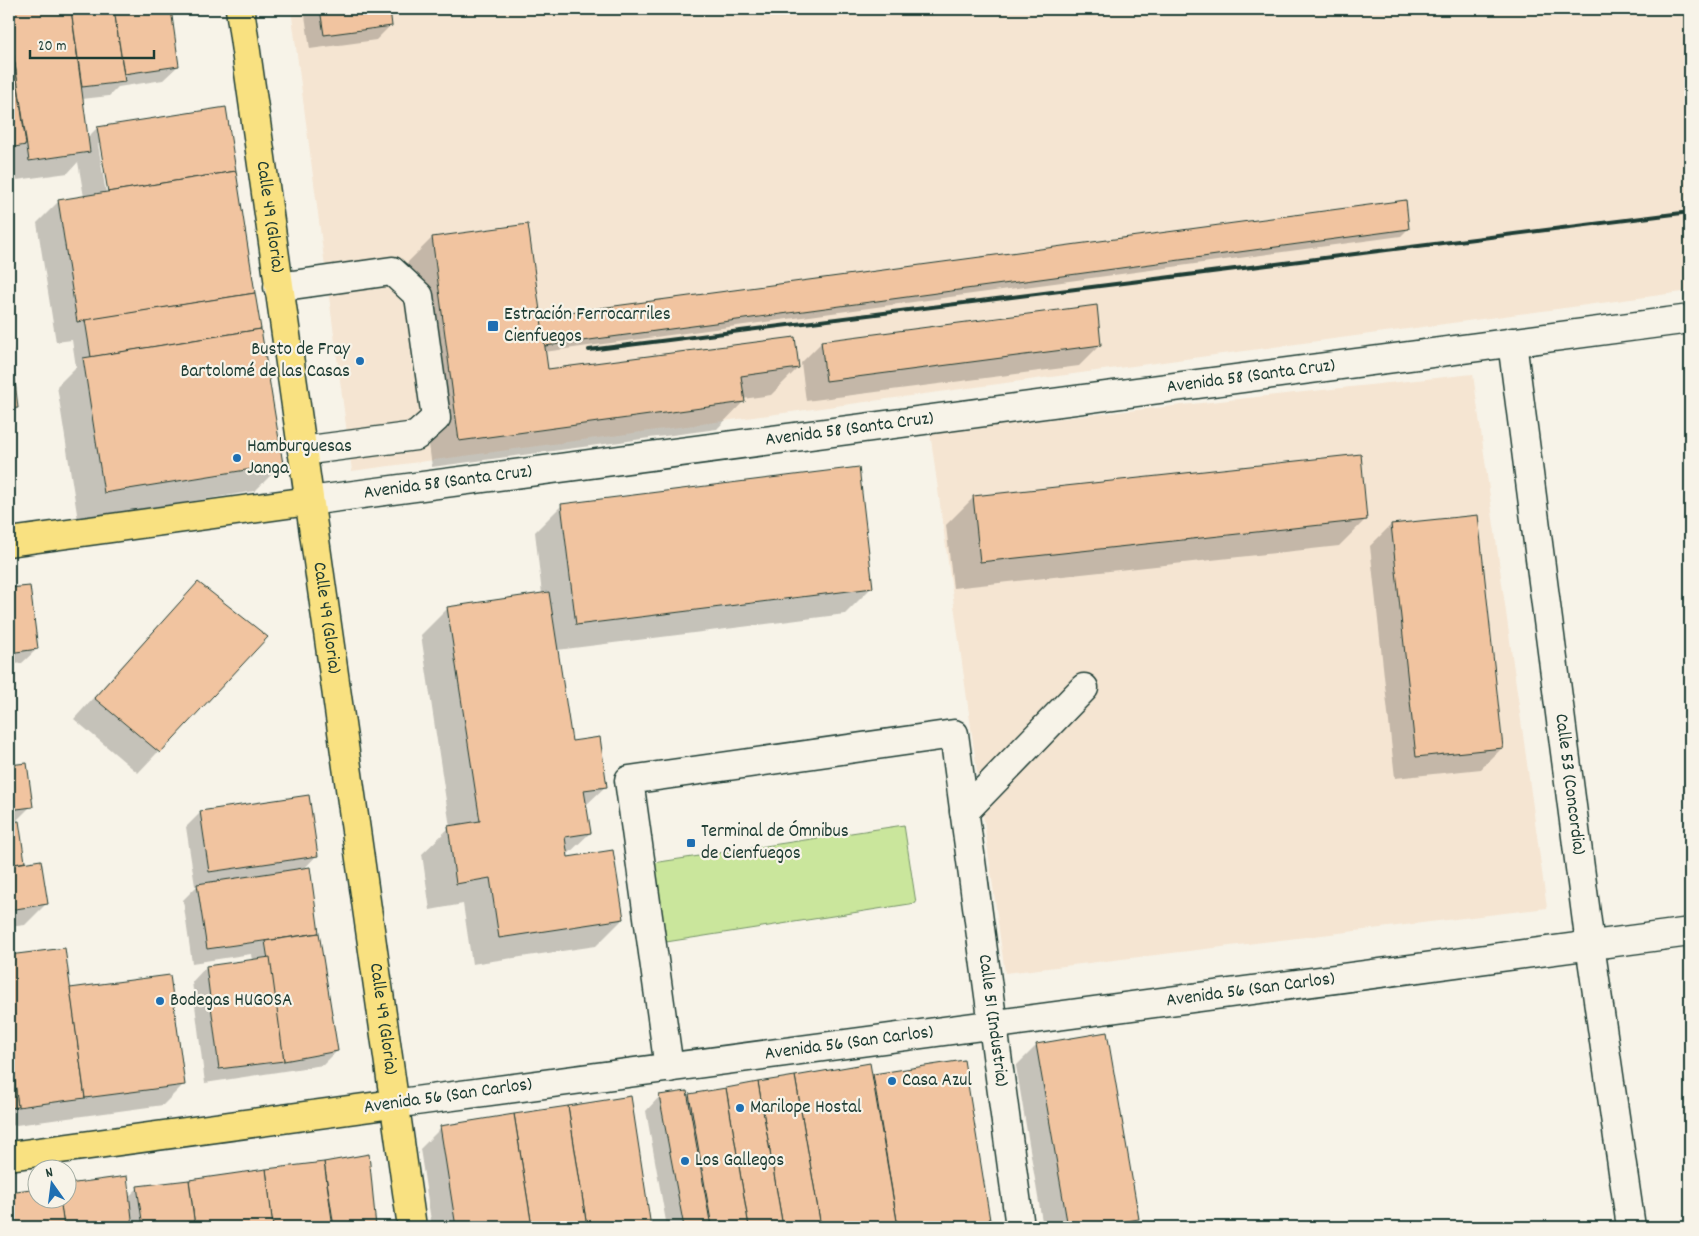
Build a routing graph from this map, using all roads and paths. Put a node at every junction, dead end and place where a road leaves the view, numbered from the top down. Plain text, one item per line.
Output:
1 (240, 9) edge
2 (278, 287) junction
3 (1690, 319) edge
4 (1512, 342) junction
5 (302, 451) junction
6 (309, 501) junction
7 (9, 542) edge
8 (1084, 688) dead end
9 (964, 812) junction
10 (1690, 932) edge
11 (1590, 945) junction
12 (994, 1025) junction
13 (669, 1068) junction
14 (393, 1104) junction
15 (9, 1156) edge
16 (412, 1227) edge
17 (1020, 1227) edge
18 (1632, 1227) edge

1 - 2 main road, Calle 49 (Gloria)
2 - 5 main road, Calle 49 (Gloria)
2 - 5 street
3 - 4 street, Avenida 58 (Santa Cruz)
4 - 6 street, Avenida 58 (Santa Cruz)
4 - 11 street, Calle 53 (Concordia)
5 - 6 main road, Calle 49 (Gloria)
6 - 7 main road, Avenida 58 (Santa Cruz)
6 - 14 main road, Calle 49 (Gloria)
8 - 9 street
9 - 12 street, Calle 51 (Industria)
9 - 13 street, Calle 51 (Industria)
10 - 11 street, Avenida 56 (San Carlos)
11 - 12 street, Avenida 56 (San Carlos)
11 - 18 street, Calle 53 (Concordia)
12 - 13 street, Avenida 56 (San Carlos)
12 - 17 street, Calle 51 (Industria)
13 - 14 street, Avenida 56 (San Carlos)
14 - 15 main road, Avenida 56 (San Carlos)
14 - 16 main road, Calle 49 (Gloria)

